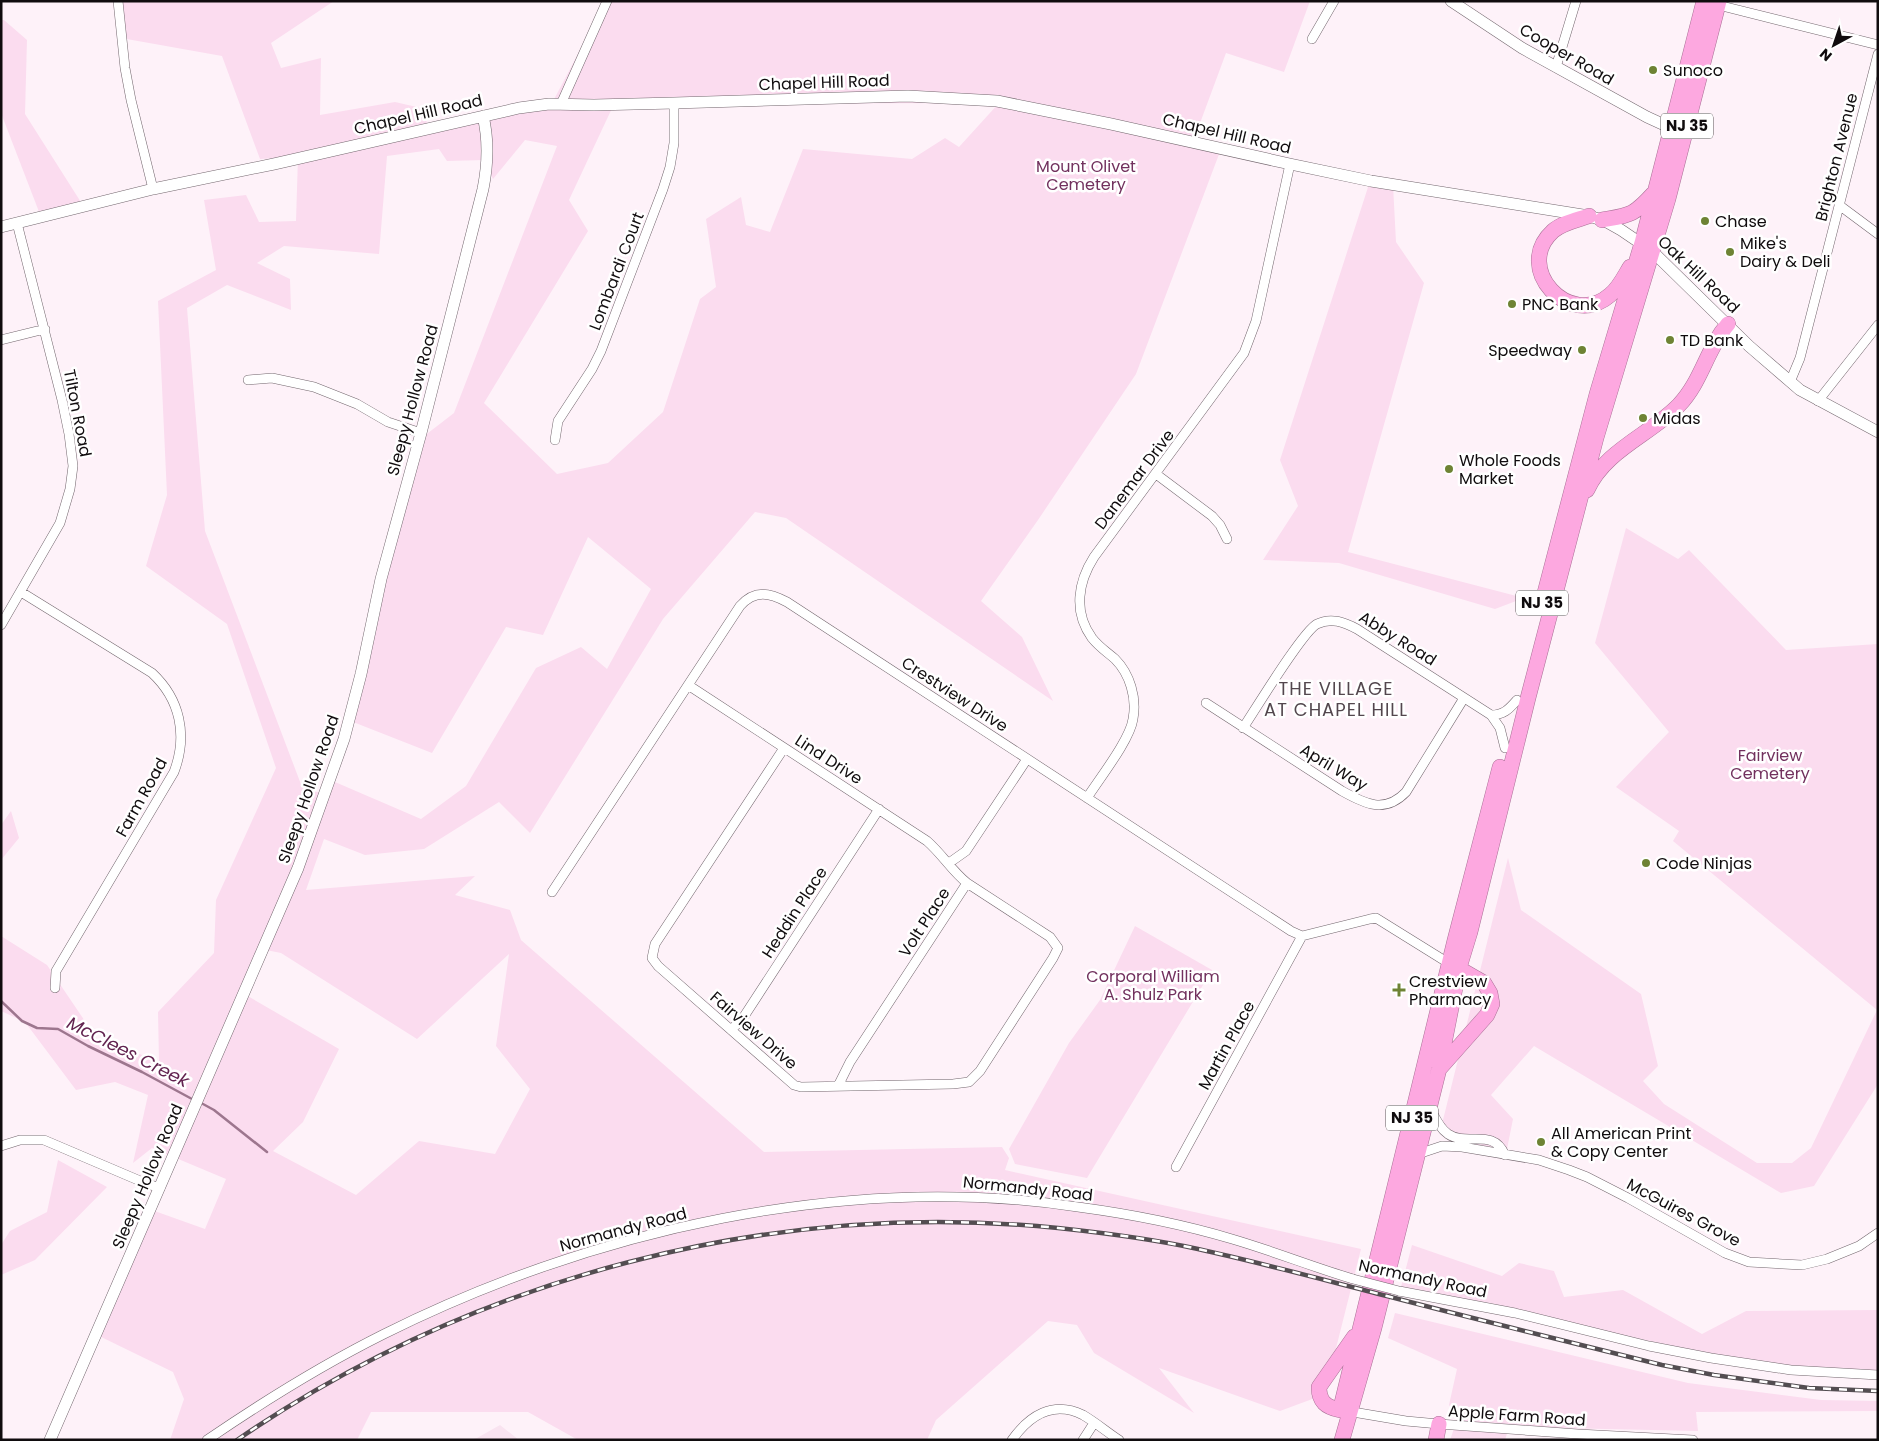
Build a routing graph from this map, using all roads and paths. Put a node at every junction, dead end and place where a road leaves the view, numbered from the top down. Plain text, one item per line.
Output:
1 (118, 1) edge
2 (607, 1) edge
3 (1334, 1) edge
4 (1451, 1) edge
5 (1576, 1) edge
6 (1714, 3) edge
7 (1312, 39) dead end
8 (1878, 45) edge
9 (1878, 54) edge
10 (1556, 67) junction
11 (674, 103) junction
12 (561, 104) junction
13 (483, 116) junction
14 (1671, 128) junction
15 (1290, 164) junction
16 (153, 189) junction
17 (1656, 190) junction
18 (1839, 204) junction
19 (1595, 218) junction
20 (18, 223) junction
21 (1, 226) edge
22 (1878, 234) edge
23 (1647, 247) junction
24 (1728, 324) junction
25 (1878, 325) edge
26 (44, 329) junction
27 (1, 340) edge
28 (248, 380) dead end
29 (1790, 382) junction
30 (1818, 401) junction
31 (1878, 432) edge
32 (421, 433) junction
33 (555, 440) dead end
34 (1156, 474) junction
35 (1575, 516) junction
36 (1227, 539) dead end
37 (21, 592) junction
38 (1, 625) edge
39 (688, 685) junction
40 (1464, 698) junction
41 (1518, 700) junction
42 (1206, 703) dead end
43 (1491, 715) junction
44 (1243, 728) junction
45 (784, 748) junction
46 (1505, 748) junction
47 (1027, 759) junction
48 (1088, 798) junction
49 (879, 809) junction
50 (949, 863) junction
51 (967, 883) junction
52 (552, 892) dead end
53 (1302, 936) junction
54 (1455, 966) junction
55 (55, 988) dead end
56 (731, 1030) junction
57 (1439, 1069) junction
58 (838, 1086) junction
59 (1430, 1106) junction
60 (1, 1146) edge
61 (1418, 1154) junction
62 (1505, 1155) junction
63 (1176, 1167) dead end
64 (160, 1188) junction
65 (1878, 1233) edge
66 (1362, 1320) junction
67 (1878, 1375) edge
68 (1345, 1410) junction
69 (1094, 1423) junction
70 (1439, 1424) junction
71 (1578, 1437) edge
72 (50, 1440) edge
73 (207, 1440) edge
74 (1012, 1440) edge
75 (1083, 1440) edge
76 (1119, 1440) edge
77 (1332, 1440) edge
78 (1342, 1440) edge
79 (1436, 1440) edge
80 (1693, 1440) edge

1 - 16 street
2 - 12 street
3 - 7 street
4 - 10 street, Cooper Road
5 - 10 street
6 - 8 street
6 - 14 highway, NJ 35
6 - 23 highway, NJ 35
9 - 18 street, Brighton Avenue
10 - 14 street, Cooper Road
11 - 12 street, Chapel Hill Road
11 - 15 street, Chapel Hill Road
11 - 33 street, Lombardi Court
12 - 13 street, Chapel Hill Road
13 - 16 street, Chapel Hill Road
13 - 32 street, Sleepy Hollow Road
14 - 17 highway, NJ 35
15 - 19 street, Chapel Hill Road
15 - 34 street, Danemar Drive
16 - 20 street, Chapel Hill Road
17 - 19 highway
17 - 23 highway, NJ 35
18 - 22 street
18 - 29 street, Brighton Avenue
19 - 23 street, Chapel Hill Road
19 - 23 highway
20 - 21 street, Chapel Hill Road
20 - 26 street, Tilton Road
23 - 24 street, Oak Hill Road
23 - 35 highway, NJ 35
23 - 41 highway, NJ 35
24 - 29 street, Oak Hill Road
24 - 35 highway
25 - 30 street
26 - 27 street
26 - 37 street, Tilton Road
28 - 32 street
29 - 30 street, Oak Hill Road
30 - 31 street, Oak Hill Road
32 - 64 street, Sleepy Hollow Road
34 - 36 street
34 - 48 street, Danemar Drive
35 - 54 highway, NJ 35
37 - 38 street, Tilton Road
37 - 55 street, Farm Road
39 - 45 street, Lind Drive
39 - 47 street, Crestview Drive
39 - 52 street, Crestview Drive
40 - 43 street, Abby Road
40 - 44 street, Abby Road
40 - 44 street, April Way
41 - 43 street
41 - 46 highway, NJ 35
42 - 44 street, April Way
43 - 46 street
45 - 49 street, Lind Drive
45 - 56 street, Fairview Drive
46 - 54 highway, NJ 35
47 - 48 street, Crestview Drive
47 - 50 street, Volt Place
48 - 53 street, Crestview Drive
49 - 50 street, Lind Drive
49 - 56 street, Heddin Place
50 - 51 street, Volt Place
51 - 58 street, Volt Place
51 - 58 street, Fairview Drive
53 - 54 street
53 - 63 street, Martin Place
54 - 57 highway, NJ 35
54 - 57 highway
54 - 66 highway, NJ 35
56 - 58 street, Fairview Drive
57 - 59 highway, NJ 35
59 - 61 highway, NJ 35
59 - 62 street
60 - 64 street
61 - 62 street, McGuires Grove
61 - 68 highway, NJ 35
62 - 65 street, McGuires Grove
64 - 72 street, Sleepy Hollow Road
66 - 68 highway, NJ 35
66 - 68 highway
67 - 73 street, Normandy Road, bridge
68 - 70 street, Apple Farm Road
68 - 77 highway, NJ 35
68 - 78 highway, NJ 35
69 - 74 street
69 - 75 street
69 - 76 street
70 - 71 street, Apple Farm Road
70 - 79 highway
71 - 80 street, Apple Farm Road

